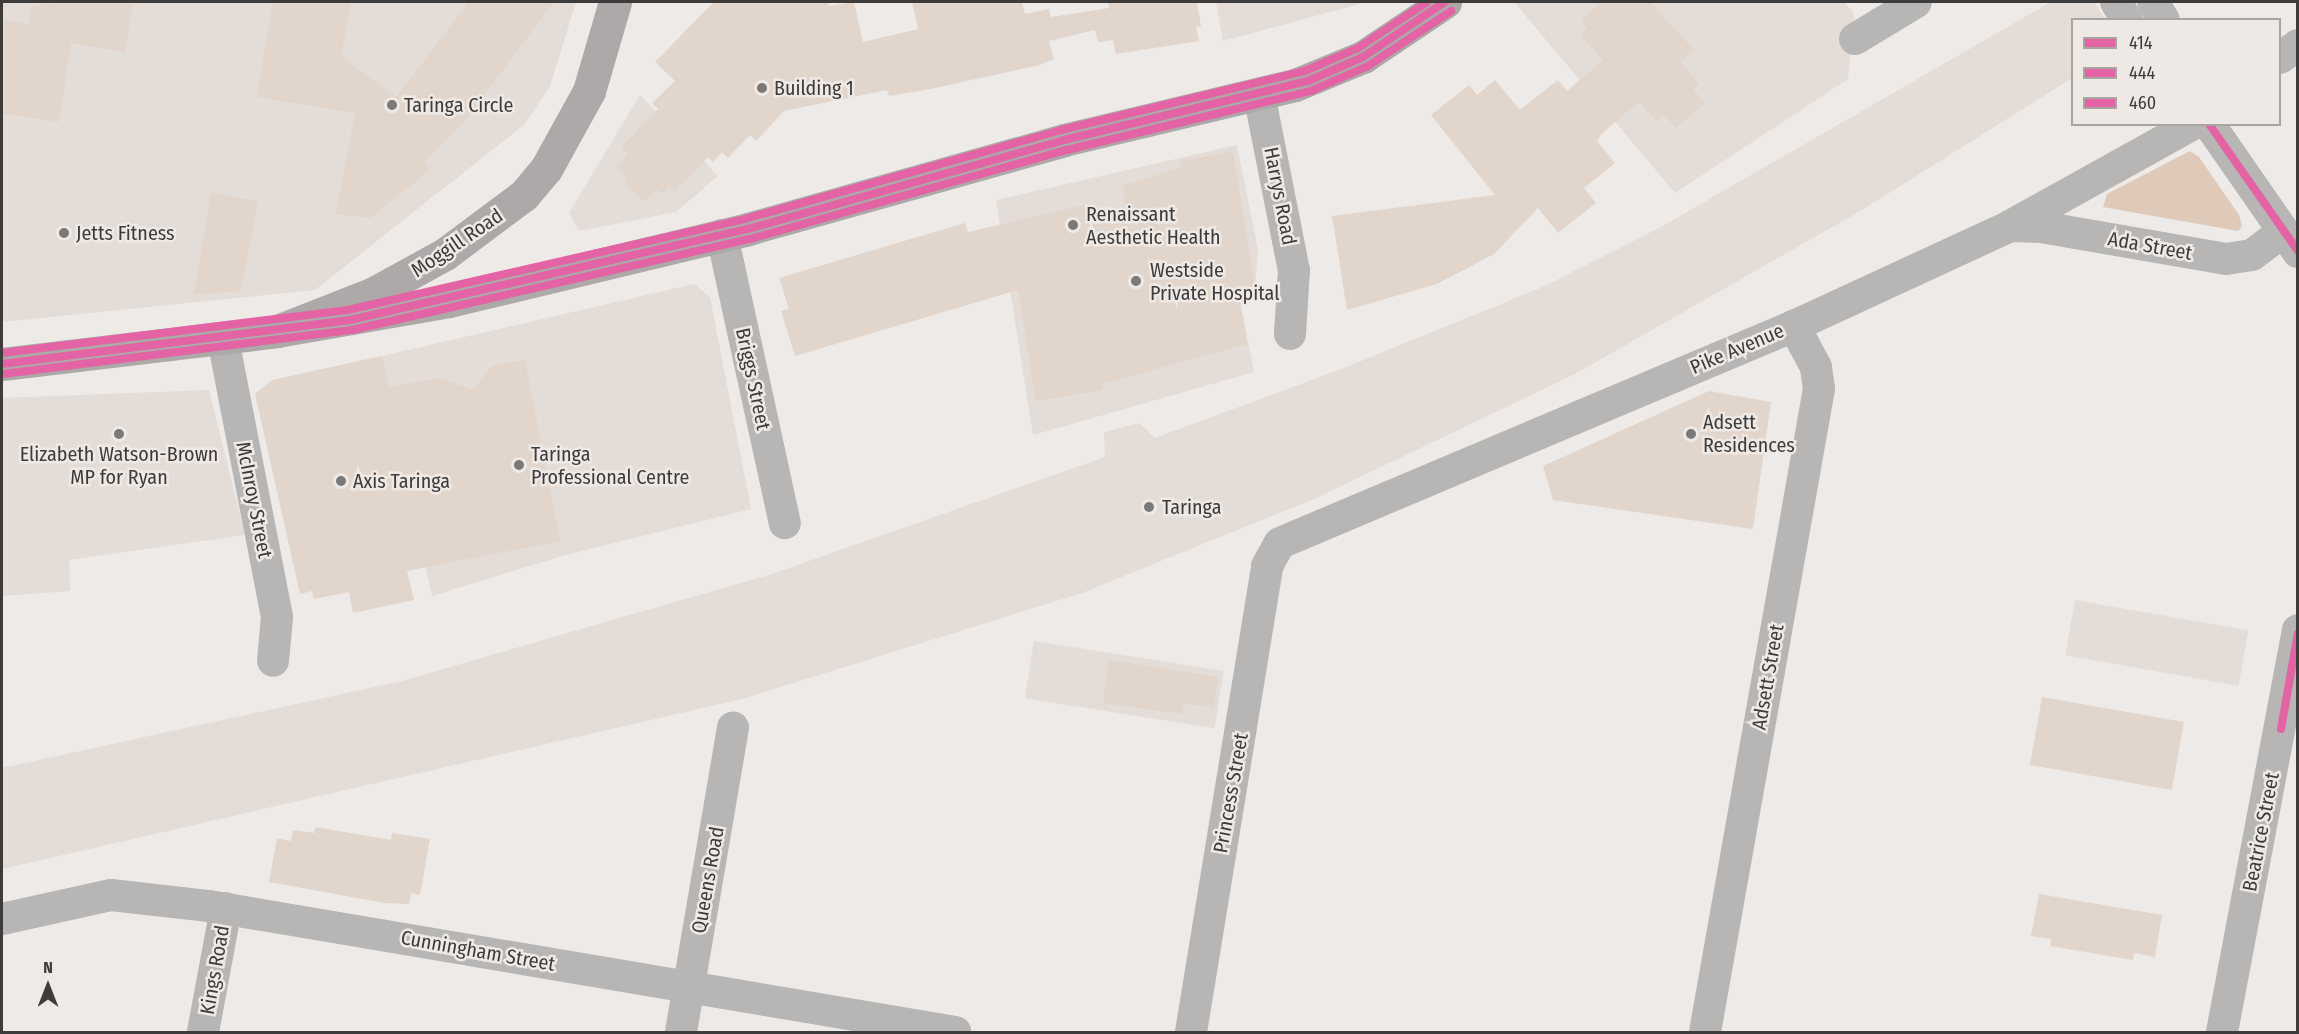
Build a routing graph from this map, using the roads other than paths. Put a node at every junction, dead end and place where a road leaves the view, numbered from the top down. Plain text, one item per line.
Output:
1 (615, 2) edge
2 (1445, 2) edge
3 (1916, 2) edge
4 (2116, 2) edge
5 (2152, 2) edge
6 (2126, 18) edge
7 (2163, 18) edge
8 (1855, 39) dead end
9 (2298, 45) edge
10 (2281, 57) edge
11 (1259, 94) junction
12 (2189, 126) edge
13 (2210, 126) edge
14 (2010, 226) junction
15 (722, 235) junction
16 (2290, 242) edge
17 (1794, 326) junction
18 (278, 331) junction
19 (1290, 334) dead end
20 (223, 339) junction
21 (2, 364) edge
22 (785, 523) dead end
23 (1273, 553) joint
24 (2298, 630) edge
25 (273, 661) dead end
26 (733, 727) dead end
27 (2289, 731) edge
28 (226, 908) junction
29 (2, 919) edge
30 (689, 987) junction
31 (204, 1032) edge
32 (681, 1032) edge
33 (955, 1032) edge
34 (1191, 1032) edge
35 (1705, 1032) edge
36 (2222, 1032) edge

1 - 18 highway, Moggill Road
2 - 11 highway
3 - 8 street
4 - 6 street
5 - 7 street
9 - 10 street
11 - 15 highway
11 - 19 street, Harrys Road
12 - 14 street, Pike Avenue
13 - 16 street
14 - 16 street, Ada Street
14 - 17 street, Pike Avenue
15 - 18 highway
15 - 22 street, Briggs Street
17 - 23 street, Pike Avenue
17 - 35 street, Adsett Street
18 - 20 highway, Moggill Road
20 - 21 highway, Moggill Road
20 - 25 street, McInroy Street
23 - 34 street, Princess Street
24 - 27 street, Beatrice Street
26 - 30 street, Queens Road
27 - 36 street, Beatrice Street
28 - 29 street, Cunningham Street
28 - 30 street, Cunningham Street
28 - 31 street, Kings Road
30 - 32 street, Queens Road
30 - 33 street, Cunningham Street

